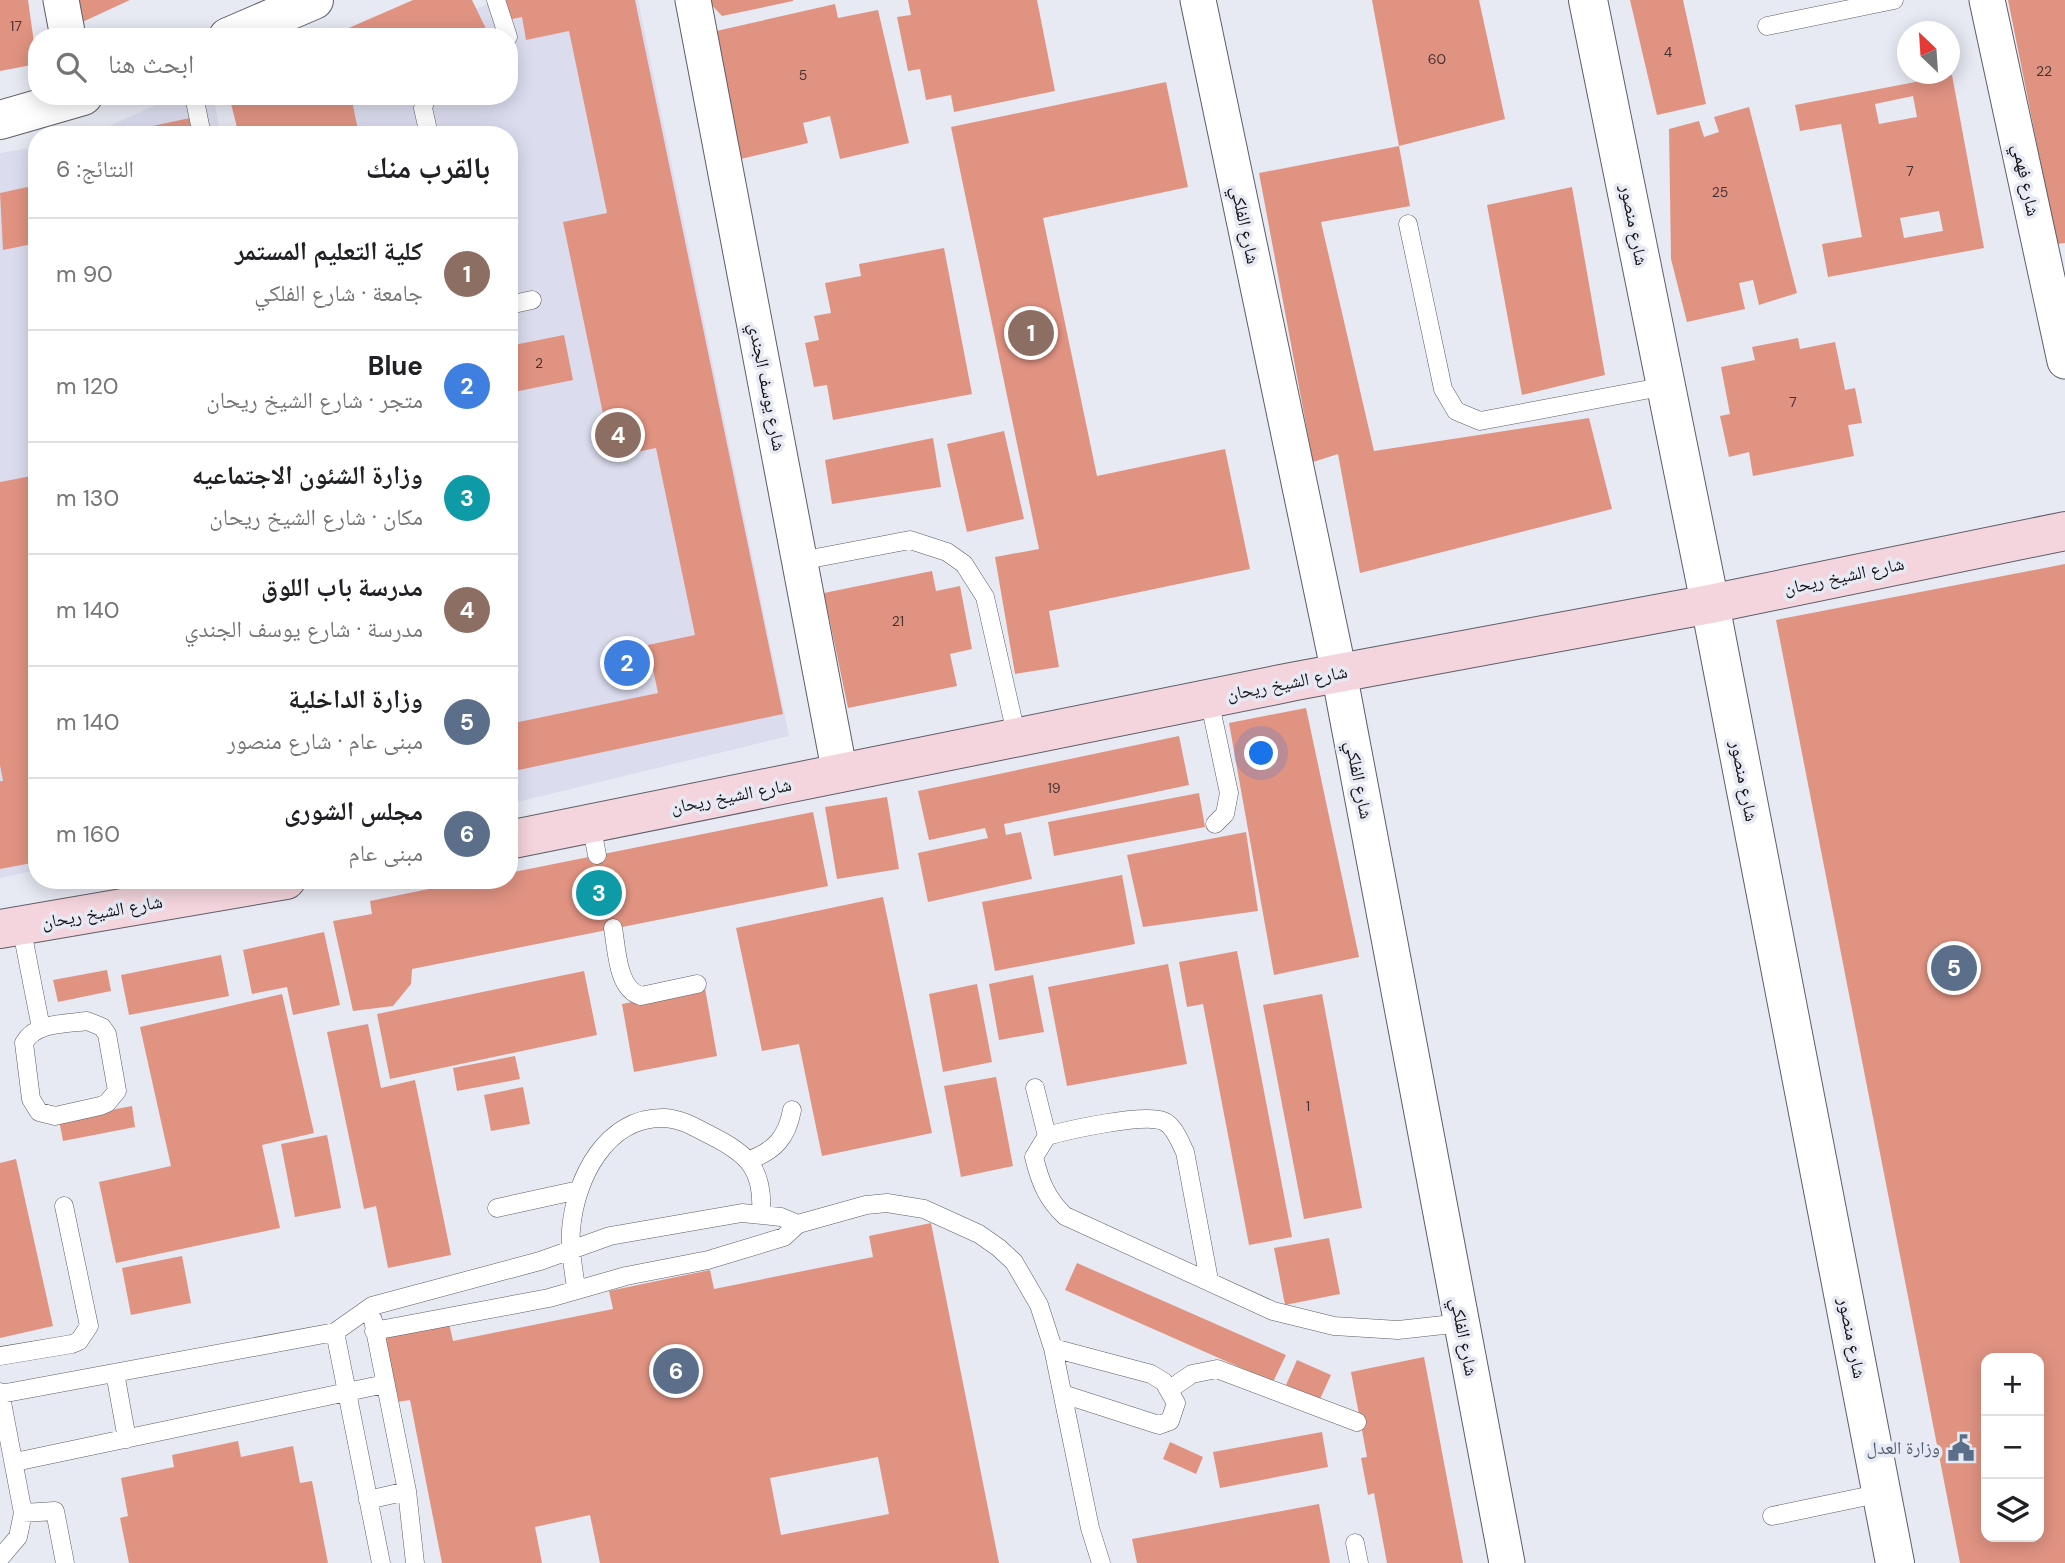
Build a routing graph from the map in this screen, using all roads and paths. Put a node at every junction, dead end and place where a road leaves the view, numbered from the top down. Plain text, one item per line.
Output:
1 (61, 0) edge
2 (314, 0) edge
3 (496, 0) edge
4 (693, 0) edge
5 (1198, 0) edge
6 (1588, 0) edge
7 (1894, 0) edge
8 (1987, 0) edge
9 (1767, 26) dead end
10 (66, 28) edge
11 (250, 28) edge
12 (505, 28) edge
13 (53, 105) edge
14 (196, 105) edge
15 (425, 105) edge
16 (0, 120) edge
17 (200, 126) edge
18 (427, 126) edge
19 (1408, 225) dead end
20 (532, 300) dead end
21 (518, 303) edge
22 (2065, 361) edge
23 (1666, 386) junction
24 (2065, 531) edge
25 (800, 561) junction
26 (1710, 604) junction
27 (1339, 673) junction
28 (1209, 699) junction
29 (1017, 738) junction
30 (840, 774) junction
31 (1215, 824) dead end
32 (518, 840) edge
33 (234, 889) edge
34 (10, 928) edge
35 (613, 928) dead end
36 (697, 984) dead end
37 (41, 1028) junction
38 (1035, 1088) dead end
39 (792, 1110) dead end
40 (1047, 1136) junction
41 (749, 1160) junction
42 (579, 1190) junction
43 (64, 1206) dead end
44 (497, 1208) dead end
45 (761, 1213) junction
46 (798, 1224) junction
47 (571, 1249) junction
48 (1209, 1280) junction
49 (576, 1289) junction
50 (372, 1306) junction
51 (1461, 1323) junction
52 (374, 1331) junction
53 (335, 1332) junction
54 (1053, 1348) junction
55 (0, 1356) edge
56 (115, 1373) junction
57 (385, 1384) junction
58 (1170, 1389) junction
59 (0, 1393) edge
60 (347, 1393) junction
61 (1063, 1394) junction
62 (1357, 1422) dead end
63 (127, 1439) junction
64 (15, 1462) junction
65 (407, 1491) junction
66 (1882, 1493) junction
67 (368, 1500) junction
68 (23, 1514) junction
69 (1772, 1516) dead end
70 (1355, 1544) dead end
71 (0, 1558) edge
72 (65, 1563) edge
73 (381, 1563) edge
74 (415, 1563) edge
75 (1101, 1563) edge
76 (1359, 1563) edge
77 (1507, 1563) edge
78 (1895, 1563) edge

1 - 10 street
2 - 11 street
3 - 12 lane
4 - 25 street, شارع يوسف الجندي
5 - 27 street, شارع الفلكي
6 - 23 street, شارع منصور
7 - 9 lane
8 - 22 street, شارع فهمي
13 - 16 street
14 - 17 lane
15 - 18 lane
19 - 23 lane
20 - 21 lane
23 - 26 street, شارع منصور
24 - 26 main road, شارع الشيخ ريحان
25 - 29 lane
25 - 30 street, شارع يوسف الجندي
26 - 27 main road, شارع الشيخ ريحان
26 - 66 street, شارع منصور
27 - 28 main road, شارع الشيخ ريحان
27 - 51 street, شارع الفلكي
28 - 29 main road, شارع الشيخ ريحان
28 - 31 lane
29 - 30 main road, شارع الشيخ ريحان
30 - 32 main road, شارع الشيخ ريحان
33 - 34 main road, شارع الشيخ ريحان
34 - 37 lane
35 - 36 lane
37 - 37 lane
38 - 40 lane
39 - 41 lane
40 - 48 lane
40 - 48 lane
41 - 42 lane
41 - 45 lane
42 - 44 lane
42 - 47 lane
43 - 55 lane
45 - 46 lane
45 - 47 lane
46 - 49 lane
46 - 54 lane
47 - 49 lane
47 - 50 lane
48 - 51 lane
49 - 52 lane
50 - 52 lane
50 - 53 lane
51 - 77 street, شارع الفلكي
52 - 57 lane
53 - 56 lane
53 - 60 lane
54 - 58 lane
54 - 61 lane
56 - 59 lane
56 - 63 lane
57 - 60 lane
57 - 65 lane
58 - 61 lane
58 - 62 lane
59 - 64 lane
60 - 63 lane
60 - 67 lane
61 - 75 lane
63 - 64 lane
64 - 68 lane
65 - 67 lane
65 - 74 lane
66 - 69 lane
66 - 78 street, شارع منصور
67 - 73 lane
68 - 71 lane
68 - 72 lane
70 - 76 lane

